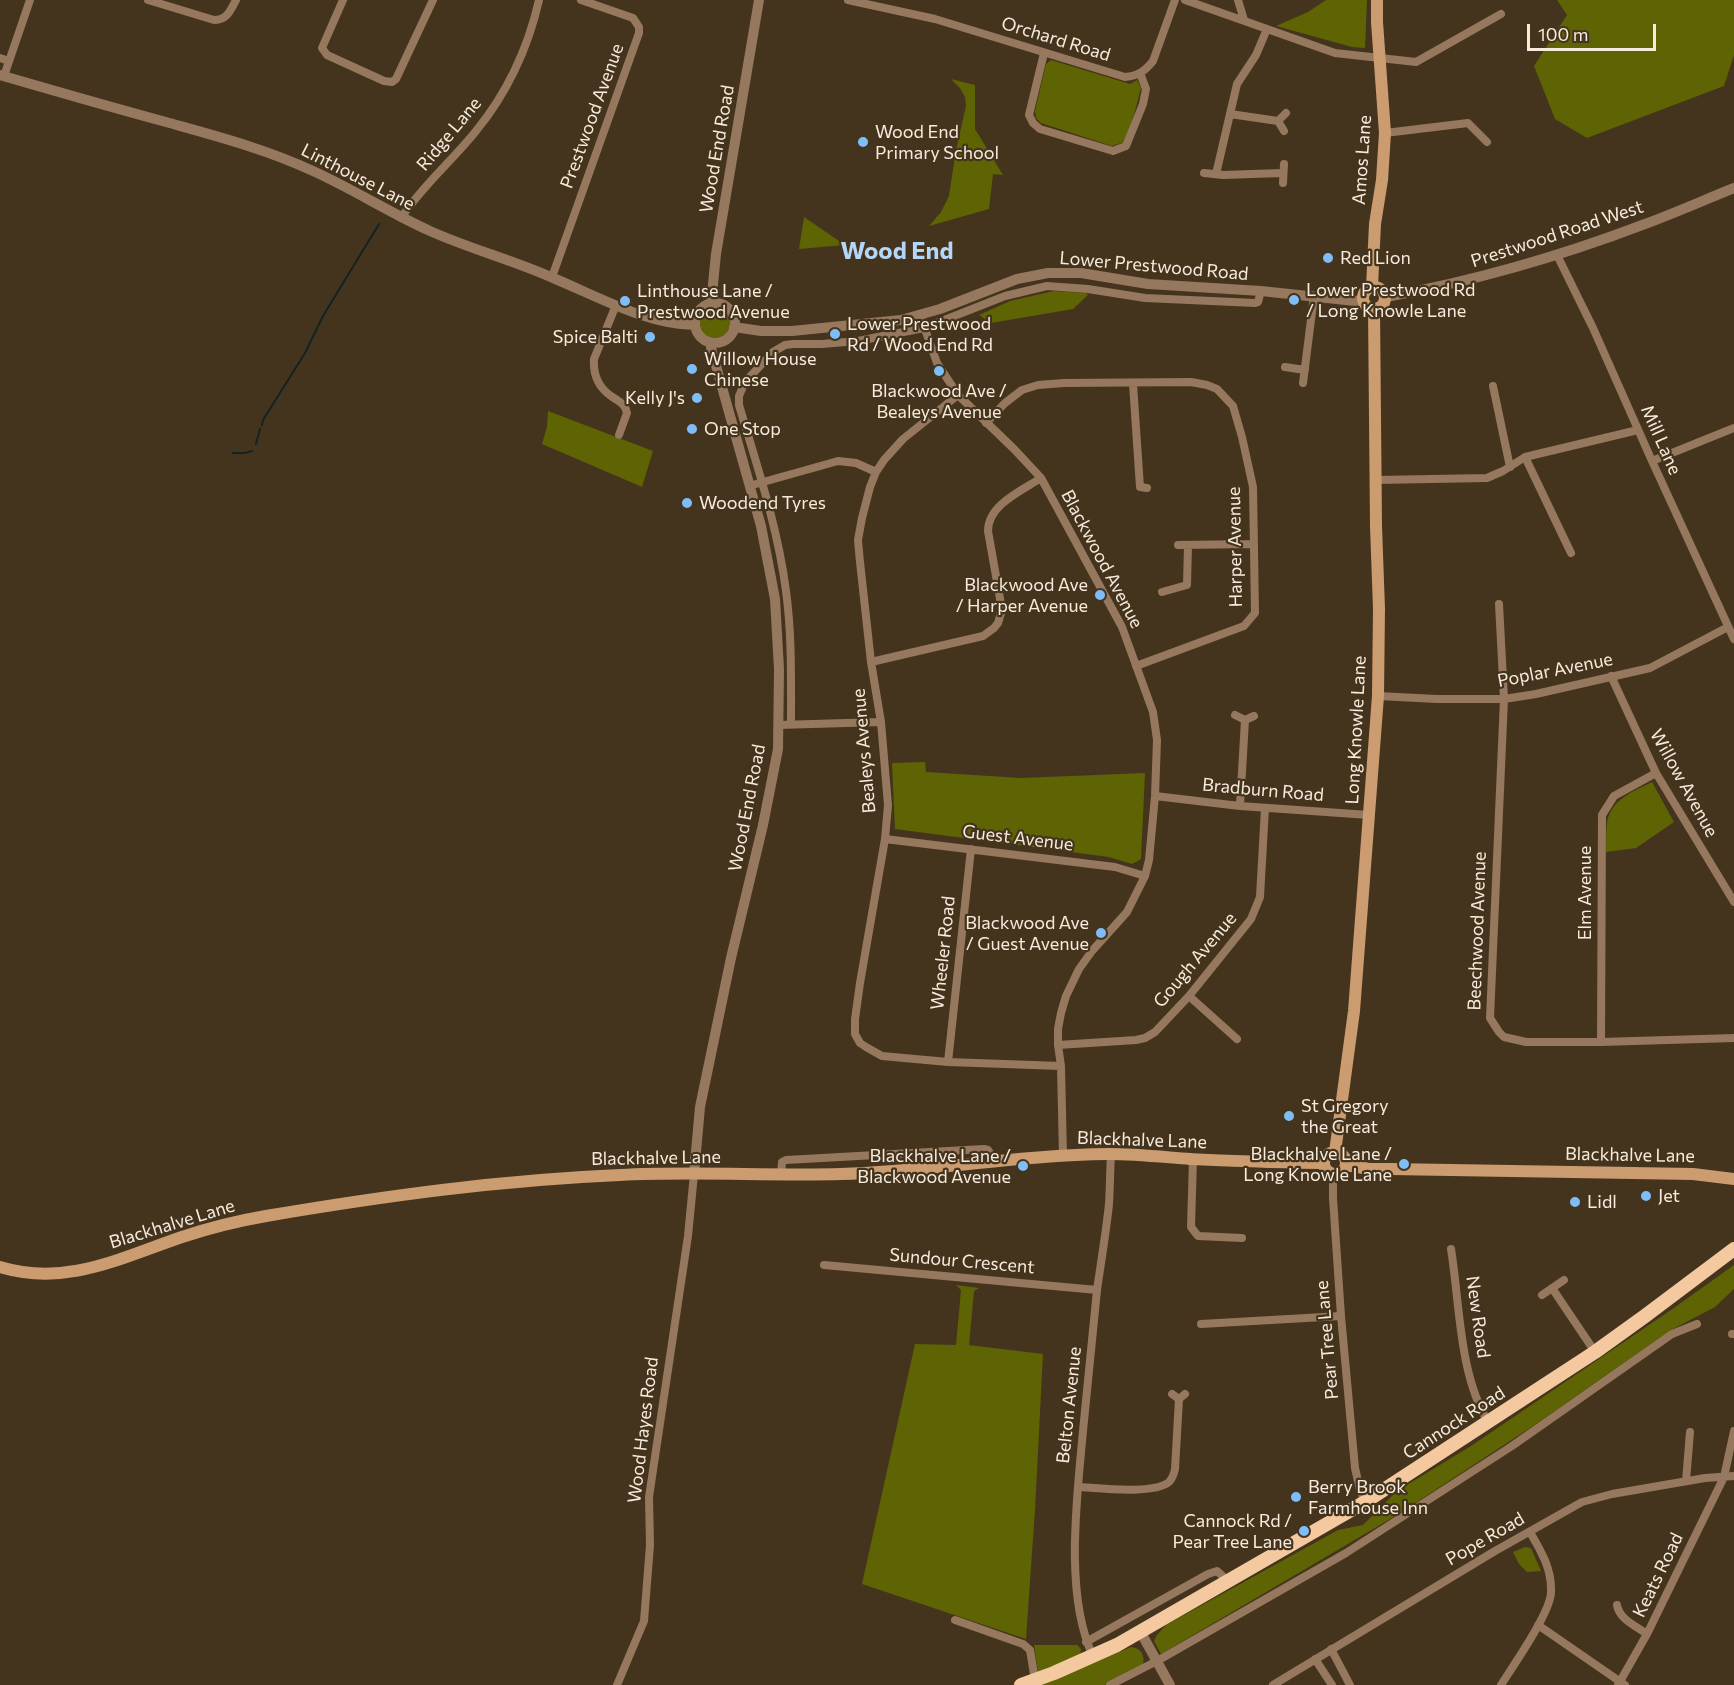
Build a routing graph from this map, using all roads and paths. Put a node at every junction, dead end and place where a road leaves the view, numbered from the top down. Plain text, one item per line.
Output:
1 (30, 0) edge
2 (148, 0) edge
3 (236, 0) edge
4 (343, 0) edge
5 (433, 0) edge
6 (538, 0) edge
7 (581, 0) edge
8 (759, 0) edge
9 (848, 0) edge
10 (1175, 0) edge
11 (1185, 0) edge
12 (1238, 0) edge
13 (1377, 0) edge
14 (1501, 14) dead end
15 (1244, 20) junction
16 (1267, 29) junction
17 (1044, 53) junction
18 (1381, 58) junction
19 (4, 60) edge
20 (1140, 73) junction
21 (2, 76) edge
22 (1286, 113) dead end
23 (1230, 114) junction
24 (1278, 121) junction
25 (1284, 131) dead end
26 (1385, 133) junction
27 (1487, 142) dead end
28 (1284, 164) dead end
29 (1204, 173) dead end
30 (1216, 174) junction
31 (1734, 188) edge
32 (401, 218) junction
33 (1557, 255) junction
34 (552, 277) junction
35 (1372, 287) junction
36 (1261, 291) junction
37 (1314, 296) junction
38 (1386, 297) junction
39 (1363, 300) junction
40 (711, 304) junction
41 (616, 305) junction
42 (1374, 309) junction
43 (920, 315) junction
44 (695, 325) junction
45 (734, 327) junction
46 (924, 328) junction
47 (712, 343) junction
48 (1285, 367) dead end
49 (1305, 370) junction
50 (1303, 383) dead end
51 (1133, 384) junction
52 (1493, 386) dead end
53 (958, 395) junction
54 (986, 423) junction
55 (1734, 428) edge
56 (1638, 430) junction
57 (619, 435) dead end
58 (1525, 458) junction
59 (1652, 461) junction
60 (1510, 467) junction
61 (876, 472) junction
62 (1041, 478) junction
63 (1375, 480) junction
64 (761, 483) junction
65 (749, 486) junction
66 (1147, 488) dead end
67 (1254, 544) junction
68 (1178, 545) dead end
69 (1188, 545) junction
70 (1571, 554) dead end
71 (1162, 592) dead end
72 (1499, 604) dead end
73 (1728, 627) junction
74 (1734, 639) edge
75 (871, 662) junction
76 (1136, 666) junction
77 (1611, 676) junction
78 (1378, 696) junction
79 (1504, 699) junction
80 (1235, 715) dead end
81 (881, 722) junction
82 (791, 724) junction
83 (778, 725) junction
84 (1656, 773) junction
85 (1155, 796) junction
86 (1240, 806) junction
87 (1265, 808) junction
88 (1369, 814) junction
89 (885, 838) junction
90 (971, 849) junction
91 (1145, 876) junction
92 (1734, 902) edge
93 (1189, 996) junction
94 (1734, 1038) edge
95 (1237, 1040) dead end
96 (1601, 1042) junction
97 (1058, 1045) junction
98 (948, 1062) junction
99 (1061, 1066) junction
100 (1335, 1152) junction
101 (1111, 1154) junction
102 (1062, 1156) junction
103 (1193, 1159) junction
104 (995, 1161) junction
105 (1324, 1163) junction
106 (1346, 1165) junction
107 (694, 1174) junction
108 (1333, 1174) junction
109 (781, 1175) junction
110 (1734, 1179) edge
111 (1242, 1238) dead end
112 (1451, 1250) dead end
113 (1734, 1250) edge
114 (824, 1265) dead end
115 (0, 1266) edge
116 (1564, 1280) dead end
117 (1552, 1288) junction
118 (1097, 1290) junction
119 (1542, 1295) dead end
120 (1341, 1316) junction
121 (1201, 1324) dead end
122 (1697, 1324) dead end
123 (1595, 1352) junction
124 (1178, 1396) dead end
125 (1488, 1422) junction
126 (1734, 1431) edge
127 (1690, 1432) dead end
128 (1734, 1476) edge
129 (1724, 1477) junction
130 (1686, 1481) junction
131 (1078, 1487) junction
132 (1365, 1502) junction
133 (1530, 1532) junction
134 (1228, 1581) junction
135 (1617, 1605) dead end
136 (955, 1620) dead end
137 (1538, 1625) junction
138 (1140, 1631) junction
139 (1647, 1634) junction
140 (1086, 1642) junction
141 (1331, 1649) junction
142 (1093, 1656) junction
143 (1315, 1659) junction
144 (1157, 1661) junction
145 (1035, 1680) junction
146 (1621, 1684) edge
147 (617, 1685) edge
148 (1021, 1685) edge
149 (1110, 1685) edge
150 (1170, 1685) edge
151 (1273, 1685) edge
152 (1332, 1685) edge
153 (1350, 1685) edge
154 (1501, 1685) edge

1 - 19 street
2 - 3 street
4 - 5 street
6 - 32 street, Ridge Lane
7 - 34 street, Prestwood Avenue
8 - 40 street, Wood End Road
9 - 17 street, Orchard Road
10 - 20 street
11 - 15 street
12 - 15 street
13 - 18 main road, Amos Lane
14 - 18 street
15 - 16 street
16 - 18 street
16 - 23 street
17 - 20 street, Orchard Road
17 - 20 street
18 - 26 main road, Amos Lane
19 - 21 street
21 - 32 street, Linthouse Lane
22 - 24 street
23 - 24 street
23 - 30 street
24 - 25 street
26 - 27 street
26 - 35 main road, Amos Lane
28 - 30 street
29 - 30 street
31 - 33 street, Prestwood Road West
32 - 34 street, Linthouse Lane
33 - 38 street, Prestwood Road West
33 - 56 street, Mill Lane
34 - 41 street, Linthouse Lane
35 - 38 main road
35 - 39 main road
36 - 37 street, Lower Prestwood Road
36 - 43 street, Lower Prestwood Road
36 - 46 street
37 - 39 street, Lower Prestwood Road
37 - 49 street
38 - 42 main road
39 - 42 main road
40 - 44 street
40 - 45 street
41 - 44 street, Linthouse Lane
41 - 57 street
42 - 63 main road, Long Knowle Lane
43 - 45 street, Lower Prestwood Road
43 - 46 street, Blackwood Avenue
44 - 47 street
45 - 47 street
46 - 53 street, Blackwood Avenue
46 - 64 street
47 - 65 street, Wood End Road
48 - 49 street
49 - 50 street
51 - 54 street, Harper Avenue
51 - 66 street
51 - 67 street, Harper Avenue
52 - 60 street
53 - 54 street, Blackwood Avenue
53 - 61 street, Bealeys Avenue
54 - 62 street, Blackwood Avenue
55 - 59 street
56 - 58 street
56 - 59 street, Mill Lane
58 - 60 street
58 - 70 street
59 - 73 street, Mill Lane
60 - 63 street
61 - 64 street
61 - 75 street, Bealeys Avenue
62 - 75 street
62 - 76 street, Blackwood Avenue
63 - 78 main road, Long Knowle Lane
64 - 65 street
64 - 82 street
65 - 83 street, Wood End Road
67 - 69 street
67 - 76 street, Harper Avenue
68 - 69 street
69 - 71 street
72 - 79 street, Beechwood Avenue
73 - 74 street, Mill Lane
73 - 77 street, Poplar Avenue
75 - 81 street, Bealeys Avenue
76 - 85 street, Blackwood Avenue
77 - 79 street, Poplar Avenue
77 - 84 street, Willow Avenue
78 - 79 street, Poplar Avenue
78 - 88 main road, Long Knowle Lane
79 - 96 street, Beechwood Avenue
80 - 86 street
81 - 82 street
81 - 89 street, Bealeys Avenue
82 - 83 street
83 - 107 street, Wood End Road
84 - 92 street, Willow Avenue
84 - 96 street, Elm Avenue
85 - 86 street, Bradburn Road
85 - 91 street, Blackwood Avenue
86 - 87 street, Bradburn Road
87 - 88 street, Bradburn Road
87 - 93 street, Gough Avenue
88 - 100 main road, Long Knowle Lane
89 - 90 street, Guest Avenue
89 - 98 street, Bealeys Avenue
90 - 91 street, Guest Avenue
90 - 98 street, Wheeler Road
91 - 97 street, Blackwood Avenue
93 - 95 street
93 - 97 street, Gough Avenue
94 - 96 street, Beechwood Avenue
97 - 99 street, Blackwood Avenue
98 - 99 street, Bealeys Avenue
99 - 102 street, Blackwood Avenue
100 - 105 main road
100 - 106 main road
101 - 102 main road, Blackhalve Lane
101 - 103 main road, Blackhalve Lane
101 - 118 street, Belton Avenue
102 - 104 main road, Blackhalve Lane
103 - 105 main road, Blackhalve Lane
103 - 111 street
104 - 109 main road, Blackhalve Lane
104 - 109 street
105 - 108 main road
106 - 108 main road
106 - 110 main road, Blackhalve Lane
107 - 109 main road, Blackhalve Lane
107 - 115 main road, Blackhalve Lane
107 - 147 street, Wood Hayes Road
108 - 120 street, Pear Tree Lane
112 - 125 street, New Road
113 - 123 highway, Cannock Road
114 - 118 street, Sundour Crescent
116 - 117 street
117 - 119 street
117 - 123 street
118 - 131 street, Belton Avenue
120 - 121 street
120 - 132 street, Pear Tree Lane
122 - 144 street
123 - 125 highway, Cannock Road
124 - 131 street
125 - 132 highway, Cannock Road
126 - 129 street, Keats Road
127 - 130 street
128 - 129 street, Pope Road
129 - 130 street, Pope Road
129 - 139 street, Keats Road
130 - 133 street, Pope Road
131 - 140 street, Belton Avenue
132 - 134 highway, Cannock Road
133 - 137 street
133 - 141 street, Pope Road
134 - 138 highway, Cannock Road
134 - 140 street
135 - 139 street
136 - 145 street
137 - 146 street
137 - 154 street
138 - 142 highway, Cannock Road
138 - 144 street
139 - 146 street, Keats Road
140 - 142 street, Belton Avenue
141 - 143 street, Pope Road
141 - 153 street
142 - 145 highway, Cannock Road
143 - 151 street, Pope Road
143 - 152 street
144 - 149 street
144 - 150 street
145 - 148 highway, Cannock Road

